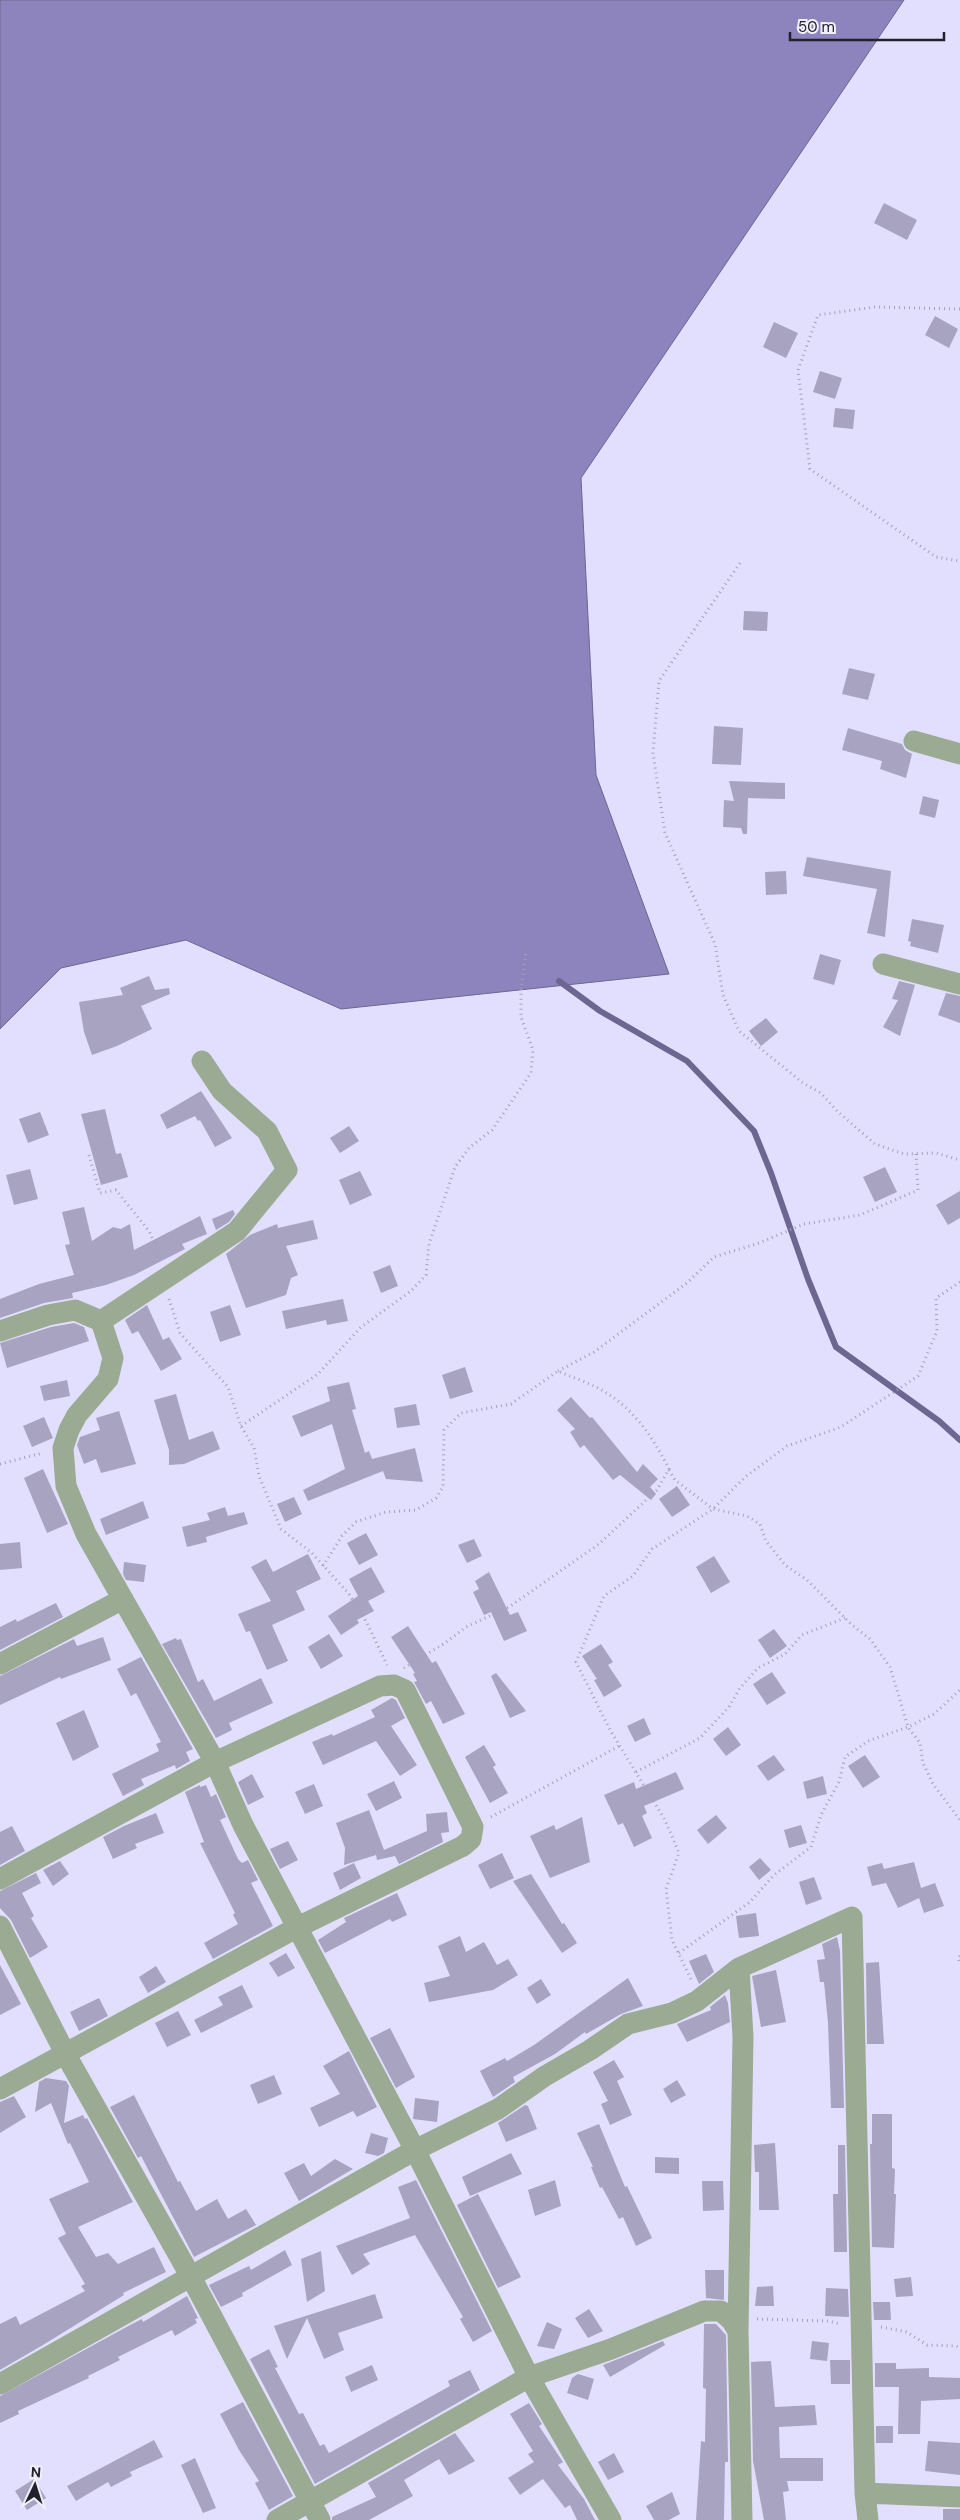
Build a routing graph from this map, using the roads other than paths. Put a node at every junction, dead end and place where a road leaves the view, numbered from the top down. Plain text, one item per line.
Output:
1 (914, 741) dead end
2 (960, 754) edge
3 (883, 964) dead end
4 (960, 984) edge
5 (202, 1061) dead end
6 (101, 1320) junction
7 (0, 1331) edge
8 (123, 1599) junction
9 (0, 1664) edge
10 (215, 1762) junction
11 (0, 1880) edge
12 (0, 1926) edge
13 (296, 1928) junction
14 (739, 1968) junction
15 (66, 2055) junction
16 (0, 2089) edge
17 (415, 2150) junction
18 (190, 2277) junction
19 (738, 2331) junction
20 (529, 2377) junction
21 (0, 2384) edge
22 (865, 2493) junction
23 (960, 2497) edge
24 (310, 2501) junction
25 (277, 2520) edge
26 (320, 2520) edge
27 (611, 2520) edge
28 (742, 2520) edge
29 (868, 2520) edge

1 - 2 street
3 - 4 street
5 - 6 street
6 - 7 street
6 - 8 street
8 - 9 street
8 - 10 street
10 - 11 street
10 - 13 street
10 - 13 street
12 - 15 street
13 - 15 street
13 - 17 street
14 - 17 street
14 - 19 street
14 - 22 street
15 - 16 street
15 - 18 street
17 - 18 street
17 - 20 street
18 - 21 street
18 - 24 street
19 - 20 street
19 - 28 street
20 - 24 street
20 - 27 street
22 - 23 street
22 - 29 street
24 - 25 street
24 - 26 street

